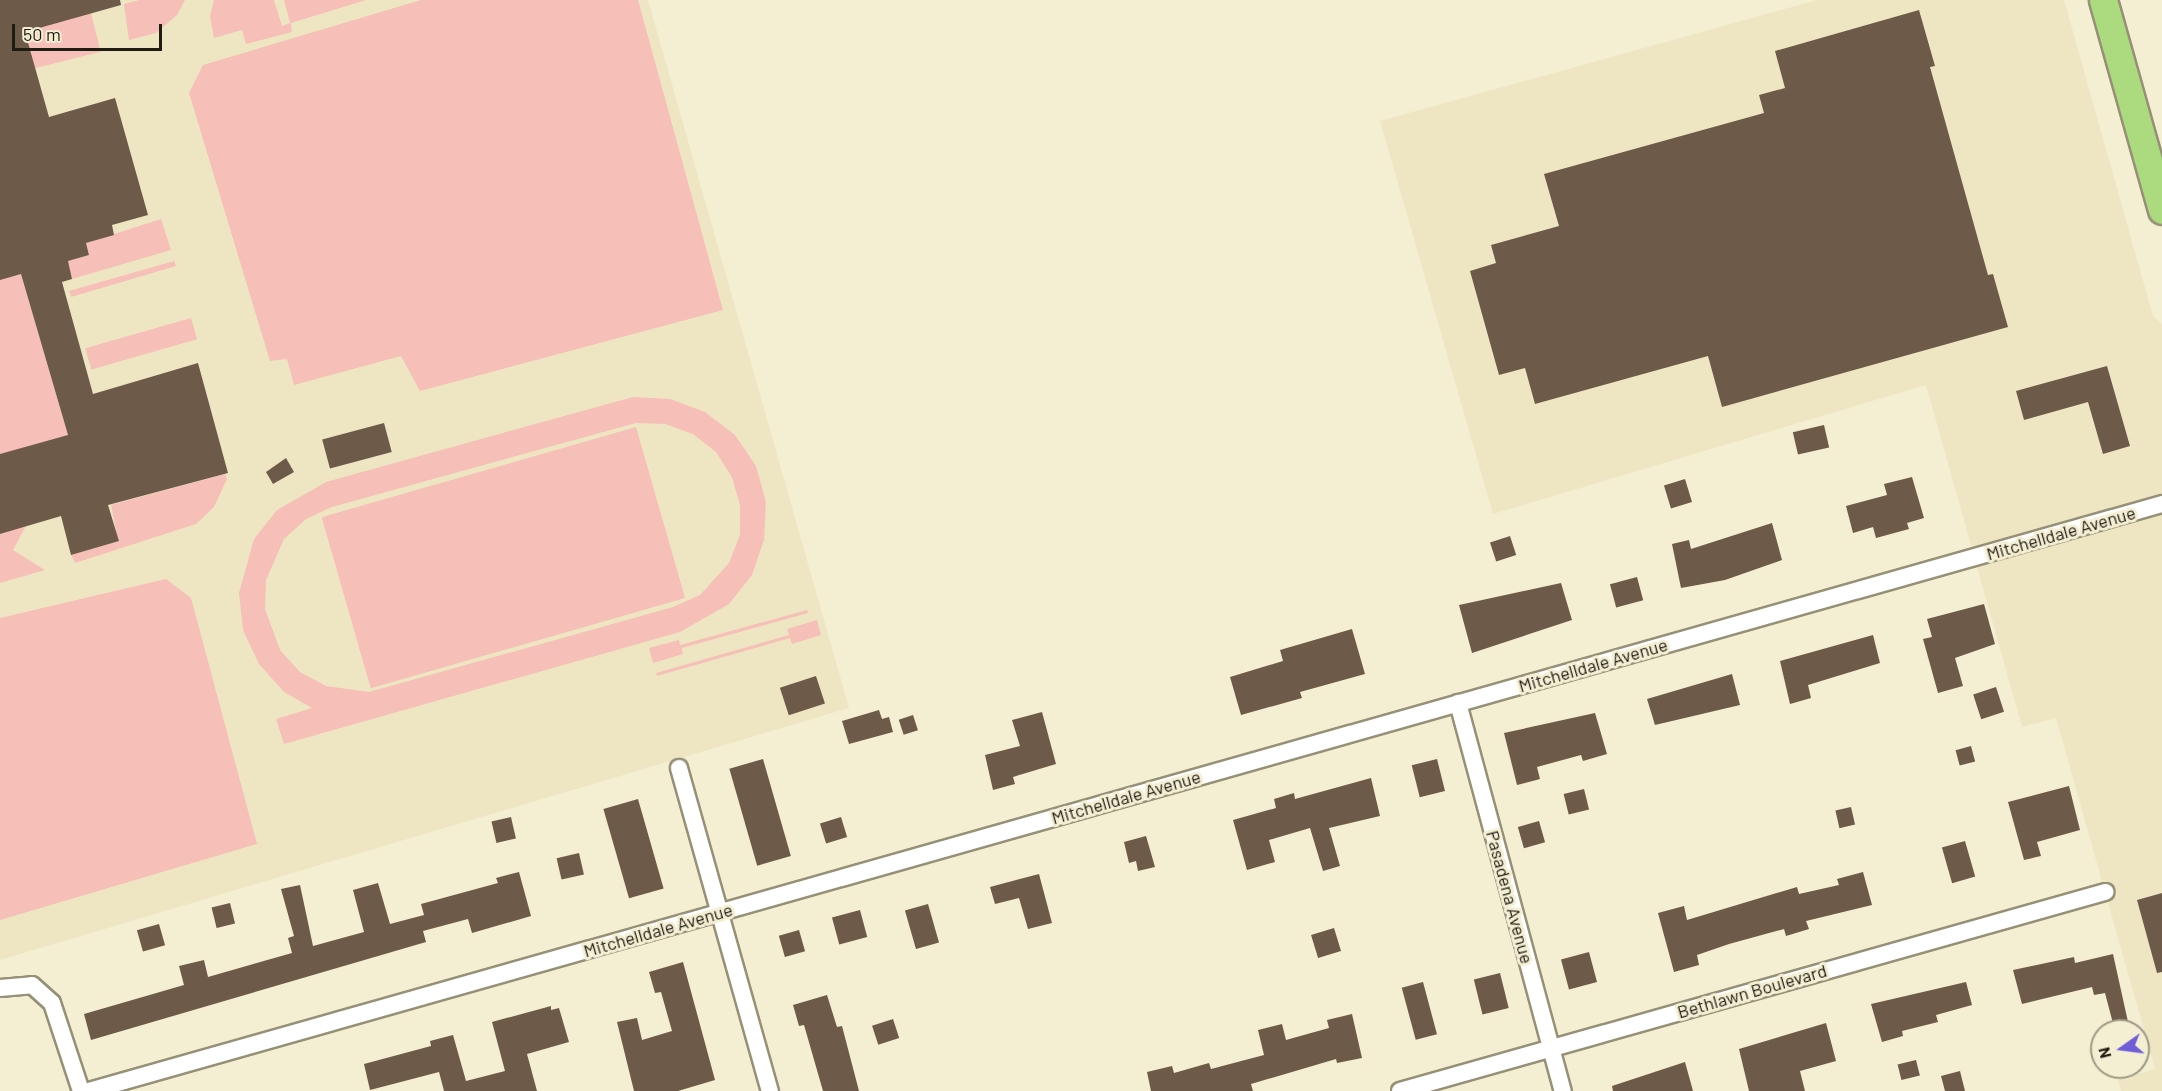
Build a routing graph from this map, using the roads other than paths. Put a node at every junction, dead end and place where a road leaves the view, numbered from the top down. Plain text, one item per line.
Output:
1 (2103, 0) edge
2 (2162, 210) edge
3 (2162, 504) edge
4 (1458, 704) junction
5 (679, 768) dead end
6 (2105, 892) dead end
7 (719, 912) junction
8 (0, 988) edge
9 (1551, 1048) junction
10 (81, 1091) edge
11 (89, 1091) edge
12 (770, 1091) edge
13 (1400, 1091) edge
14 (1563, 1091) edge

1 - 2 highway
3 - 4 street, Mitchelldale Avenue
4 - 7 street, Mitchelldale Avenue
4 - 9 street, Pasadena Avenue
5 - 7 street
6 - 9 street, Bethlawn Boulevard
7 - 11 street, Mitchelldale Avenue
7 - 12 street
8 - 10 street
9 - 13 street, Bethlawn Boulevard
9 - 14 street, Pasadena Avenue

